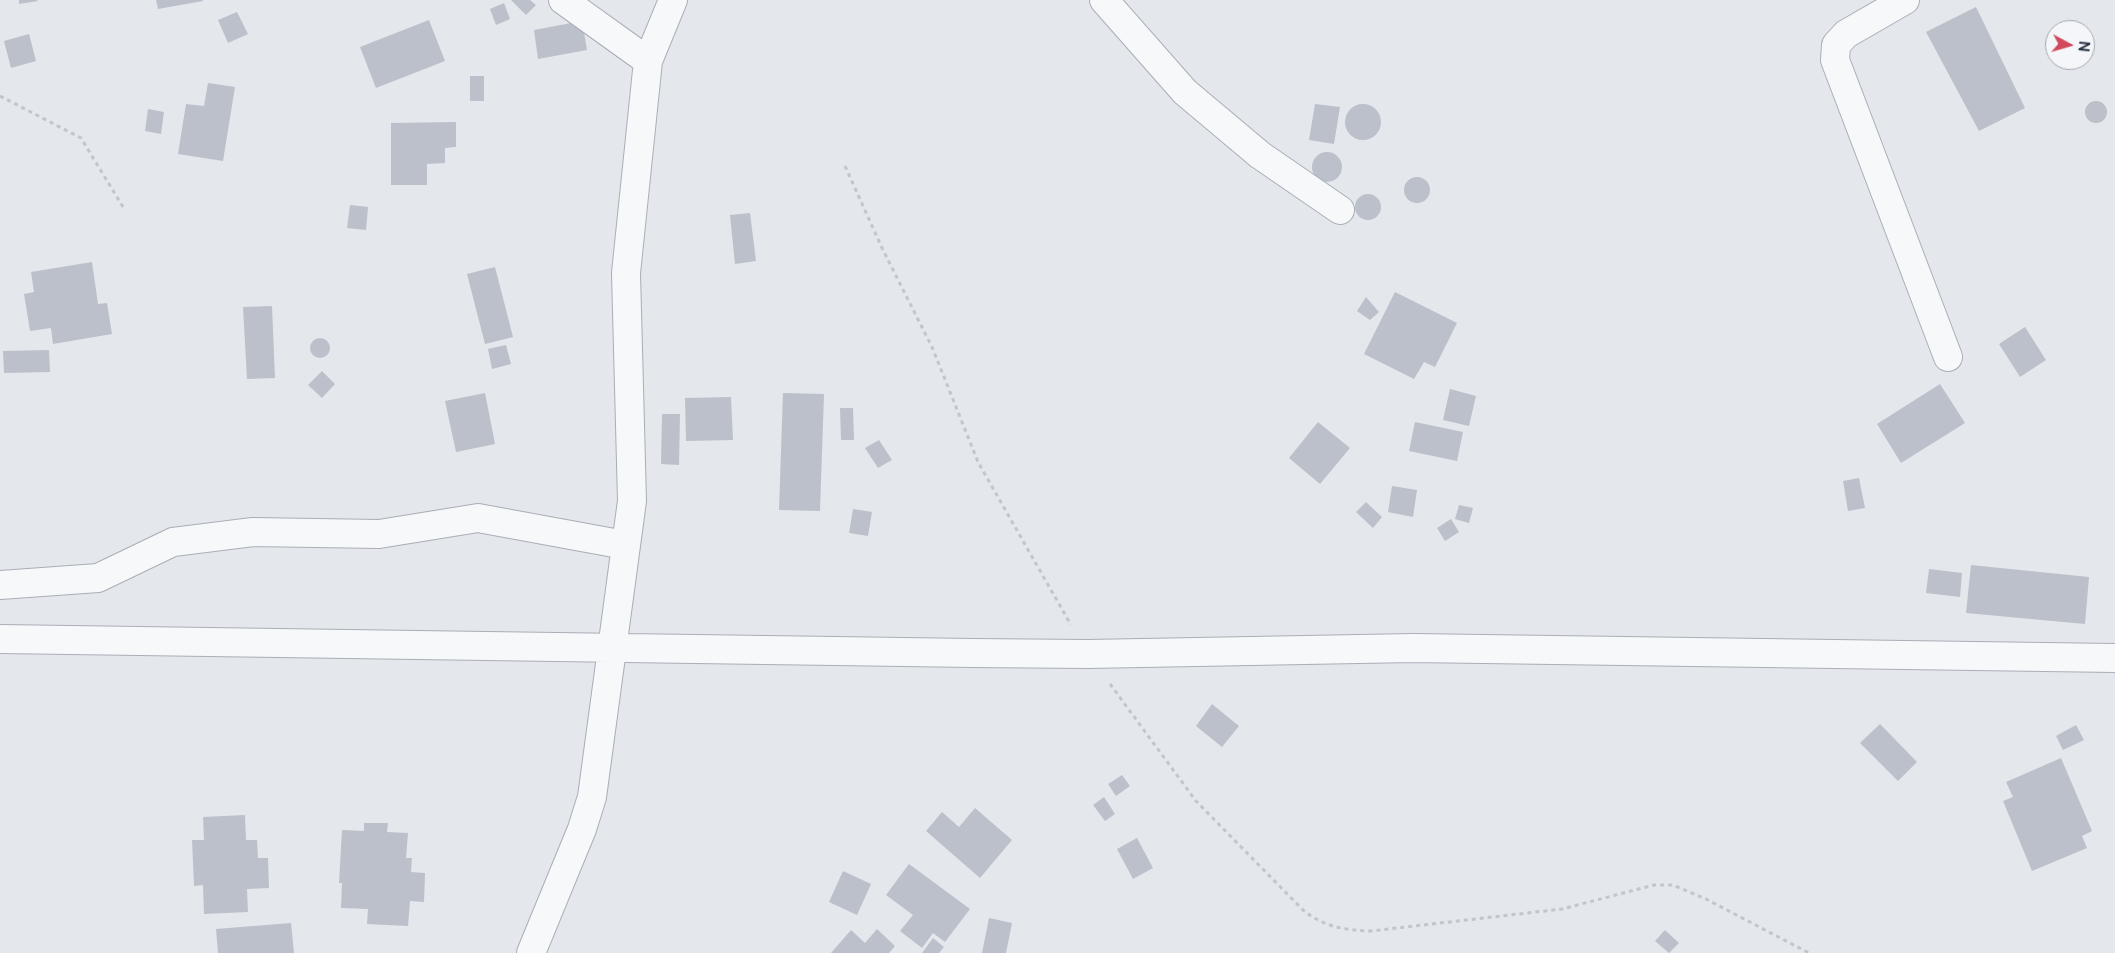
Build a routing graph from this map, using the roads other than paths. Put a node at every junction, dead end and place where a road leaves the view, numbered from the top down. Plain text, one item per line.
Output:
1 (563, 0) edge
2 (673, 0) edge
3 (1104, 0) edge
4 (1905, 0) edge
5 (648, 61) junction
6 (1340, 210) dead end
7 (1948, 357) dead end
8 (625, 545) junction
9 (0, 586) edge
10 (0, 640) edge
11 (611, 647) junction
12 (2115, 658) edge
13 (531, 953) edge

1 - 5 street
2 - 5 street
3 - 6 street
4 - 7 street
5 - 8 street
8 - 9 street
8 - 11 street
10 - 11 street
11 - 12 street
11 - 13 street

